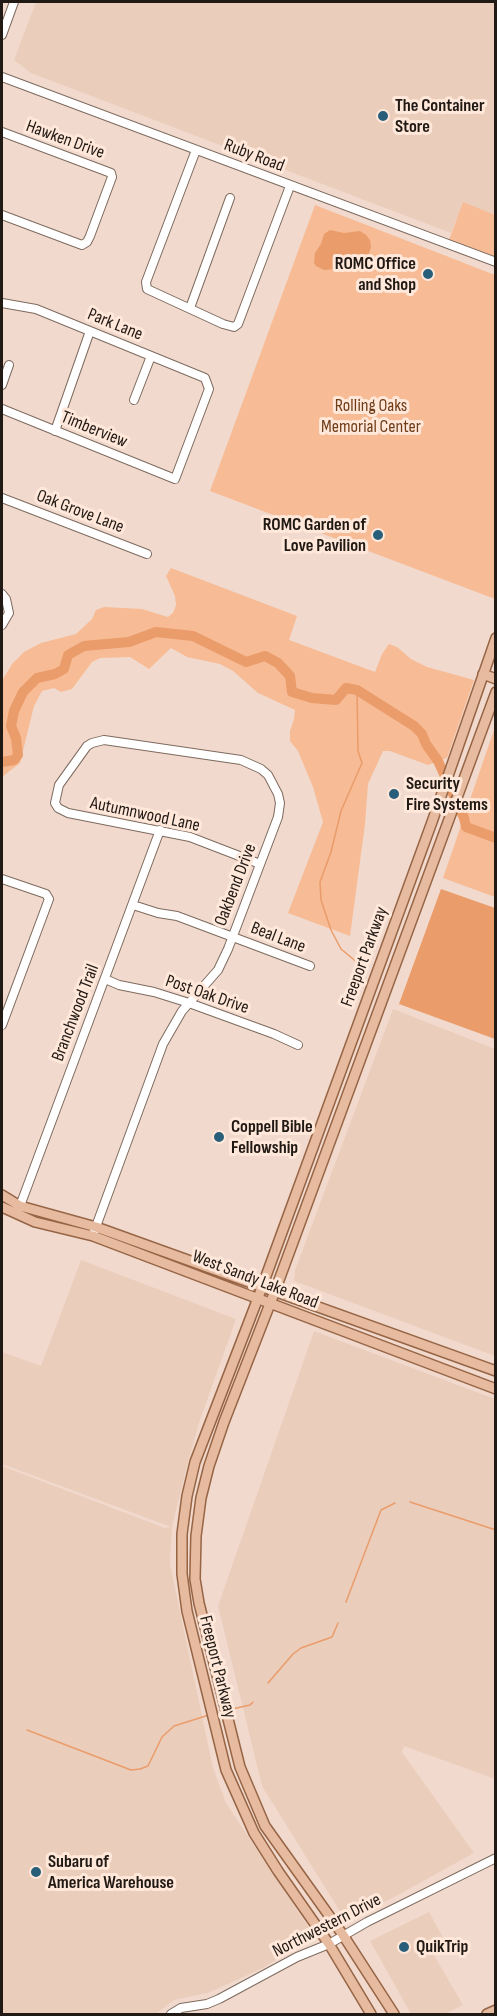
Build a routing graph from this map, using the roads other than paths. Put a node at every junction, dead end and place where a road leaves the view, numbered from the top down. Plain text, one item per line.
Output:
1 (14, 2) edge
2 (2, 35) edge
3 (2, 77) edge
4 (2, 132) edge
5 (196, 150) junction
6 (290, 186) junction
7 (230, 198) dead end
8 (2, 215) edge
9 (495, 262) edge
10 (2, 303) edge
11 (190, 308) junction
12 (90, 331) junction
13 (151, 356) junction
14 (9, 365) dead end
15 (2, 385) edge
16 (134, 400) dead end
17 (2, 409) edge
18 (55, 431) junction
19 (175, 479) joint
20 (2, 498) edge
21 (147, 554) dead end
22 (2, 594) edge
23 (3, 624) edge
24 (495, 638) edge
25 (483, 674) junction
26 (495, 679) edge
27 (495, 692) edge
28 (58, 808) joint
29 (160, 830) junction
30 (260, 864) junction
31 (2, 879) edge
32 (133, 905) junction
33 (233, 937) junction
34 (310, 966) dead end
35 (105, 979) junction
36 (189, 1003) junction
37 (4, 1008) edge
38 (359, 1020) junction
39 (2, 1025) edge
40 (373, 1025) junction
41 (297, 1045) dead end
42 (328, 1107) junction
43 (341, 1112) junction
44 (297, 1190) junction
45 (311, 1195) junction
46 (2, 1196) edge
47 (20, 1206) junction
48 (2, 1207) edge
49 (94, 1232) junction
50 (262, 1286) junction
51 (276, 1291) junction
52 (258, 1298) junction
53 (271, 1303) junction
54 (426, 1346) junction
55 (423, 1362) junction
56 (495, 1371) edge
57 (495, 1389) edge
58 (211, 1417) junction
59 (224, 1422) junction
60 (495, 1858) edge
61 (343, 1935) junction
62 (329, 1944) junction
63 (494, 2012) edge
64 (171, 2014) edge
65 (371, 2014) edge
66 (394, 2014) edge
67 (488, 2014) edge

1 - 2 street
3 - 5 street, Ruby Road
4 - 8 street, Hawken Drive
5 - 6 street, Ruby Road
5 - 11 street
6 - 9 street, Ruby Road
6 - 11 street
7 - 11 street
10 - 12 street, Park Lane
12 - 13 street, Park Lane
12 - 18 street
13 - 16 street
13 - 19 street, Park Lane
14 - 15 street
17 - 18 street, Timberview
18 - 19 street, Timberview
20 - 21 street, Oak Grove Lane
22 - 23 street
24 - 25 main road, Freeport Parkway
25 - 26 main road
25 - 38 main road, Freeport Parkway
27 - 40 main road, Freeport Parkway
28 - 29 street, Autumnwood Lane
28 - 30 street, Oakbend Drive
29 - 30 street, Autumnwood Lane
29 - 32 street, Branchwood Trail
30 - 33 street, Oakbend Drive
31 - 37 street
32 - 33 street, Beal Lane
32 - 35 street, Branchwood Trail
33 - 34 street, Beal Lane
33 - 36 street, Oakbend Drive
35 - 36 street, Post Oak Drive
35 - 47 street, Branchwood Trail
36 - 41 street, Post Oak Drive
36 - 49 street, Oakbend Drive
37 - 39 street
38 - 40 main road
38 - 42 main road, Freeport Parkway
40 - 43 main road, Freeport Parkway
42 - 43 main road
42 - 44 main road, Freeport Parkway
43 - 45 main road, Freeport Parkway
44 - 45 main road
44 - 50 main road, Freeport Parkway
45 - 51 main road, Freeport Parkway
46 - 47 main road, West Sandy Lake Road
47 - 49 main road, West Sandy Lake Road
48 - 49 main road, West Sandy Lake Road
49 - 50 main road, West Sandy Lake Road
49 - 52 main road, West Sandy Lake Road
50 - 51 main road, West Sandy Lake Road
50 - 52 main road, Freeport Parkway
51 - 53 main road, Freeport Parkway
51 - 54 main road, West Sandy Lake Road
52 - 53 main road, West Sandy Lake Road
52 - 58 main road, Freeport Parkway
53 - 55 main road, West Sandy Lake Road
53 - 59 main road, Freeport Parkway
54 - 55 main road
54 - 56 main road, West Sandy Lake Road
55 - 57 main road, West Sandy Lake Road
58 - 59 main road
58 - 62 main road, Freeport Parkway
59 - 61 main road, Freeport Parkway
60 - 61 street, Northwestern Drive
61 - 62 street, Northwestern Drive
61 - 66 main road, Freeport Parkway
62 - 64 street, Northwestern Drive
62 - 65 main road, Freeport Parkway
63 - 67 main road

